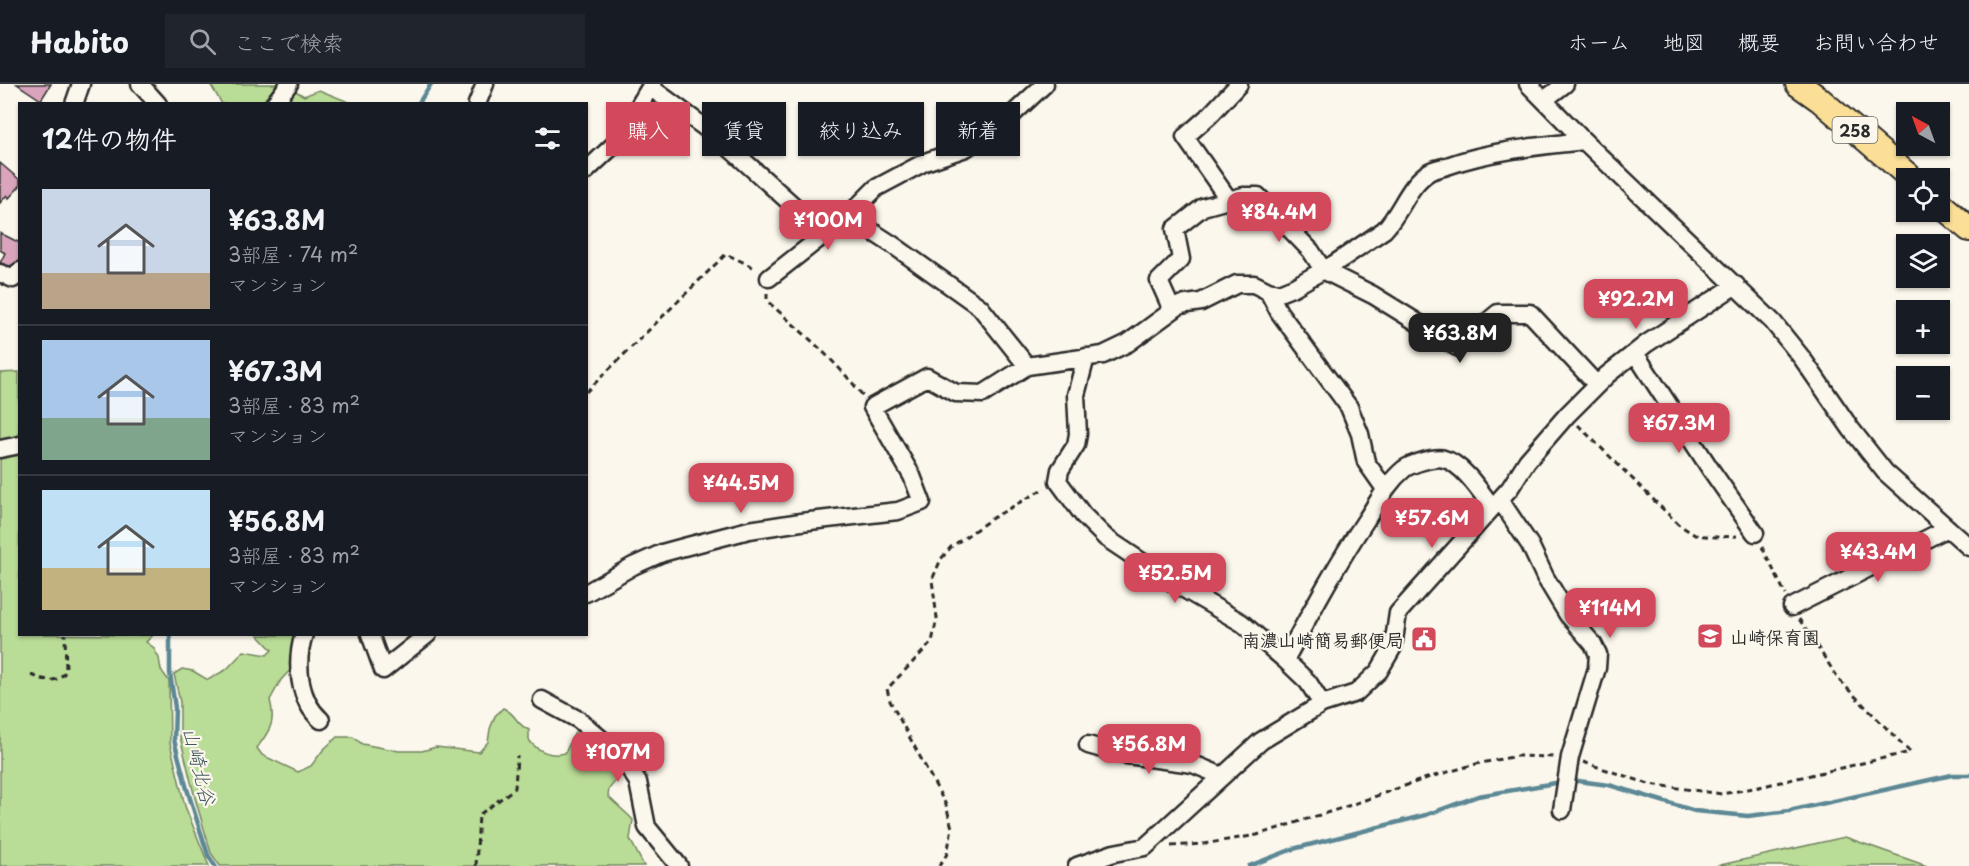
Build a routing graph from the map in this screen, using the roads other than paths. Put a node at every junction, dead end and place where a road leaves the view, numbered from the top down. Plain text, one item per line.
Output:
1 (81, 84) edge
2 (140, 84) edge
3 (289, 84) edge
4 (485, 84) edge
5 (1045, 84) edge
6 (1239, 84) edge
7 (1528, 84) edge
8 (1565, 84) edge
9 (1798, 84) edge
10 (651, 86) edge
11 (1544, 100) junction
12 (75, 102) edge
13 (156, 102) edge
14 (276, 102) edge
15 (478, 102) edge
16 (1584, 141) junction
17 (1899, 168) edge
18 (588, 169) edge
19 (1229, 200) junction
20 (1950, 213) edge
21 (848, 216) junction
22 (1969, 229) edge
23 (825, 234) junction
24 (1323, 270) junction
25 (0, 273) edge
26 (18, 273) edge
27 (769, 278) road end
28 (1737, 285) junction
29 (1268, 291) junction
30 (1172, 310) junction
31 (1635, 352) junction
32 (1086, 357) junction
33 (1027, 366) junction
34 (1598, 385) junction
35 (18, 446) edge
36 (0, 449) edge
37 (1384, 489) junction
38 (1496, 503) junction
39 (1948, 528) junction
40 (1755, 533) road end
41 (1969, 547) edge
42 (588, 591) edge
43 (1792, 607) road end
44 (304, 636) edge
45 (371, 636) edge
46 (426, 636) edge
47 (1285, 660) junction
48 (542, 700) dead end
49 (1322, 704) junction
50 (321, 720) dead end
51 (1088, 745) dead end
52 (1222, 776) junction
53 (1562, 810) dead end
54 (679, 866) edge
55 (1077, 866) edge

1 - 12 street
2 - 13 street
3 - 14 street
4 - 15 street
5 - 21 street
6 - 19 street
7 - 11 street
8 - 11 street
9 - 17 highway, 258
10 - 18 street
10 - 23 street
11 - 16 street
16 - 24 street
16 - 28 street
19 - 24 street
19 - 30 street
20 - 22 highway
21 - 23 street
21 - 33 street
23 - 27 street
24 - 29 street
24 - 34 street
25 - 26 street
28 - 31 street
28 - 39 street
29 - 30 street
29 - 37 street
30 - 32 street
31 - 34 street
31 - 40 street
32 - 33 street
32 - 47 street
33 - 42 street
34 - 38 street
35 - 36 street
37 - 38 street
37 - 47 street
38 - 49 street
38 - 53 street
39 - 41 street
39 - 43 street
44 - 50 street
45 - 46 street
47 - 49 street
48 - 54 street
49 - 52 street
51 - 52 street
52 - 55 street

